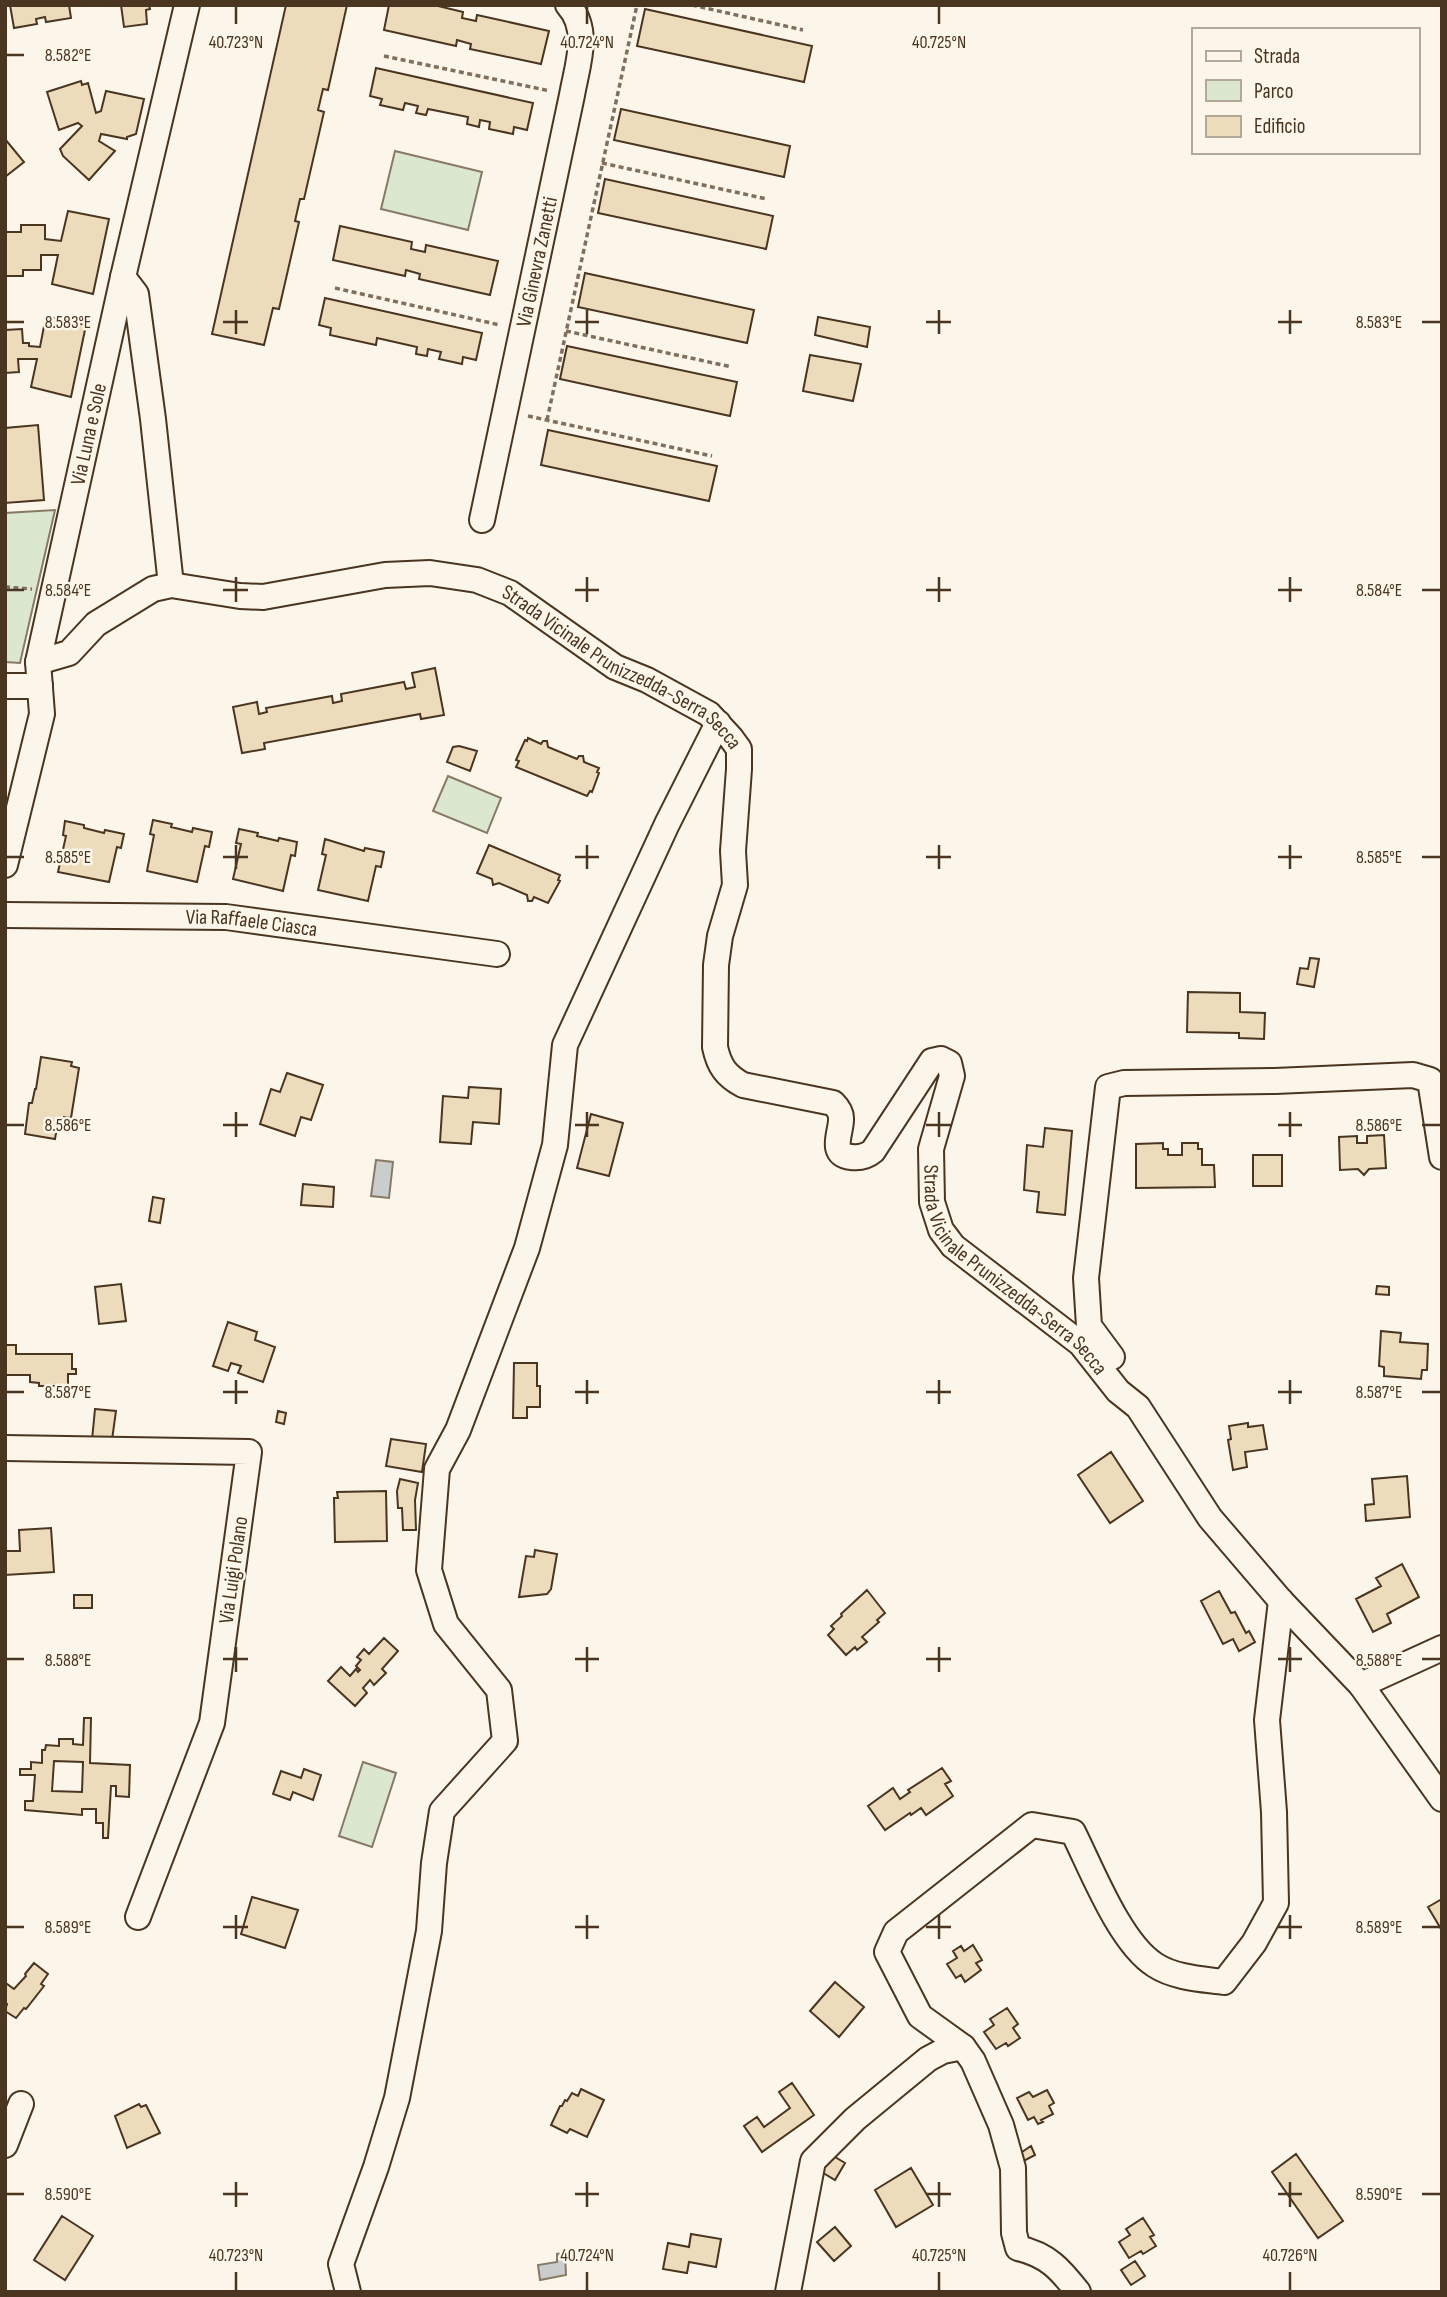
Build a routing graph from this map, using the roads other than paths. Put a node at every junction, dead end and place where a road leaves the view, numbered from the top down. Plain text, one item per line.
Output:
1 (187, 5) edge
2 (568, 5) edge
3 (124, 277) junction
4 (482, 520) dead end
5 (171, 585) junction
6 (39, 674) junction
7 (5, 686) edge
8 (718, 723) junction
9 (5, 865) edge
10 (5, 915) edge
11 (497, 954) dead end
12 (1442, 1157) edge
13 (1138, 1407) junction
14 (5, 1448) edge
15 (1281, 1601) junction
16 (1442, 1648) edge
17 (1361, 1685) junction
18 (1442, 1799) edge
19 (138, 1917) dead end
20 (962, 2048) junction
21 (21, 2104) dead end
22 (5, 2145) edge
23 (348, 2292) edge
24 (788, 2292) edge
25 (1078, 2292) edge

1 - 3 street, Via Luna e Sole
2 - 4 street, Via Ginevra Zanetti
3 - 5 street
3 - 6 street, Via Luna e Sole
5 - 6 street
5 - 8 street, Strada Vicinale Prunizzedda-Serra Secca
6 - 7 street
6 - 9 street, Via Luna e Sole
8 - 13 street, Strada Vicinale Prunizzedda-Serra Secca
8 - 23 street
10 - 11 street, Via Raffaele Ciasca
12 - 13 street
13 - 15 street, Strada Vicinale Prunizzedda-Serra Secca
14 - 19 street, Via Luigi Polano
15 - 17 street, Strada Vicinale Prunizzedda-Serra Secca
15 - 20 street
16 - 17 street
17 - 18 street, Strada Vicinale Prunizzedda-Serra Secca
20 - 24 street
20 - 25 street
21 - 22 street

